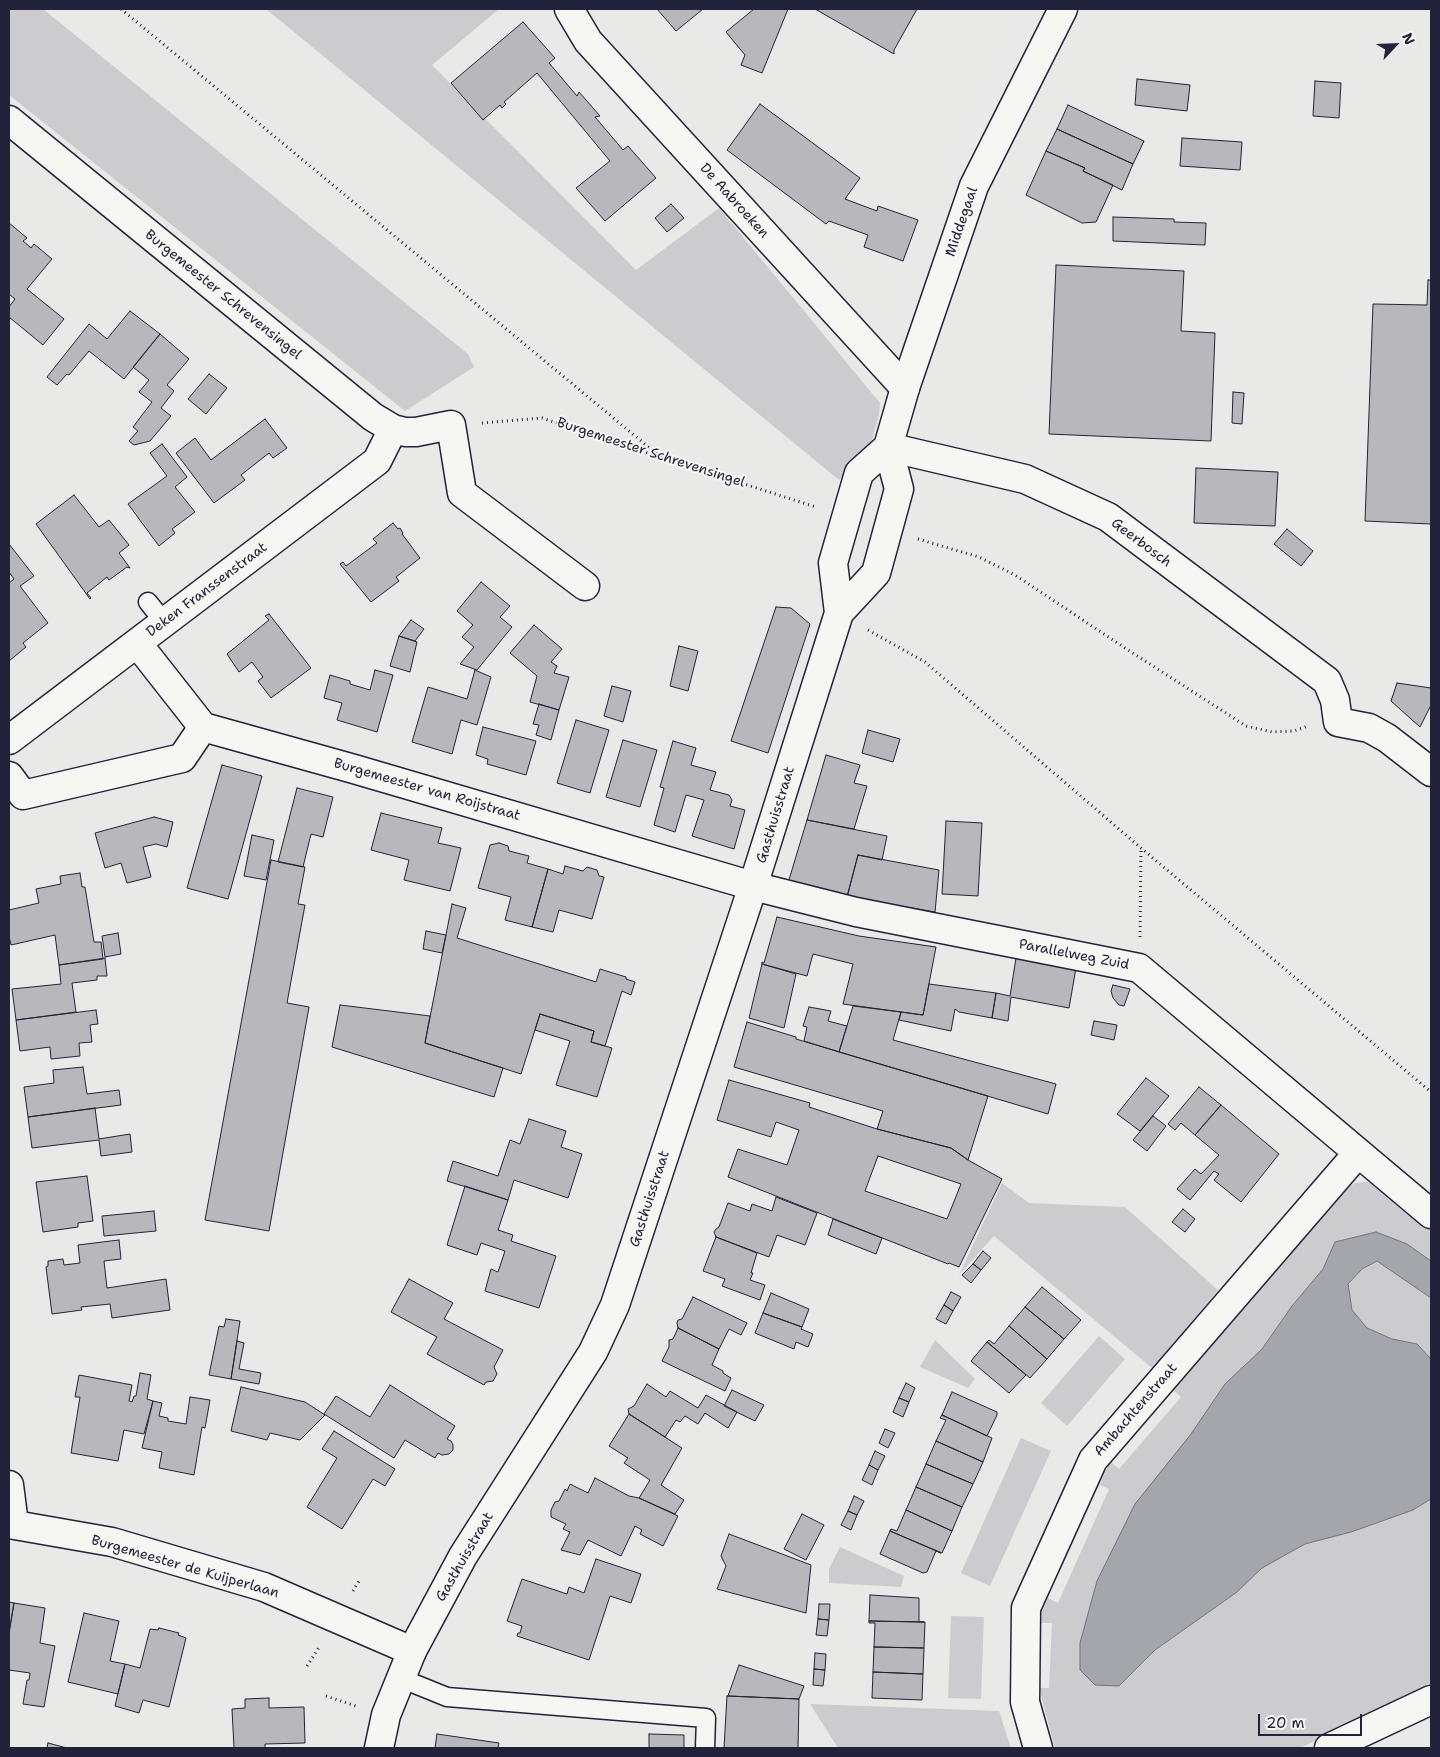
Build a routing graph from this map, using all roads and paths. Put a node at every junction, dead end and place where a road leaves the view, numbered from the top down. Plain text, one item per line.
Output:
1 (121, 9) edge
2 (569, 9) edge
3 (1063, 9) edge
4 (9, 120) edge
5 (905, 388) junction
6 (451, 425) junction
7 (393, 429) junction
8 (888, 447) junction
9 (660, 457) junction
10 (846, 516) junction
11 (888, 529) junction
12 (585, 586) dead end
13 (839, 613) junction
14 (138, 643) junction
15 (1338, 722) junction
16 (204, 727) junction
17 (13, 730) edge
18 (1431, 772) edge
19 (9, 776) edge
20 (1141, 848) junction
21 (753, 886) junction
22 (1139, 968) junction
23 (1431, 1092) edge
24 (1358, 1153) junction
25 (1431, 1214) edge
26 (9, 1485) edge
27 (11, 1524) edge
28 (412, 1651) junction
29 (400, 1678) junction
30 (1431, 1700) edge
31 (379, 1748) edge
32 (705, 1748) edge
33 (1038, 1748) edge
34 (1329, 1748) edge

1 - 9 path
2 - 5 street, De Aabroeken
3 - 5 street, Middegaal
4 - 7 street, Burgemeester Schrevensingel
5 - 8 street, Middegaal
6 - 7 street, Burgemeester Schrevensingel
6 - 9 path, Burgemeester Schrevensingel
6 - 12 street
7 - 14 street, Deken Franssenstraat
8 - 10 street
8 - 11 street
8 - 15 street, Geerbosch
9 - 10 path, Burgemeester Schrevensingel
10 - 13 street, Gasthuisstraat
11 - 13 street, Gasthuisstraat
11 - 15 path
13 - 20 path
13 - 21 street, Gasthuisstraat
14 - 16 street
14 - 17 street, Deken Franssenstraat
15 - 18 street
16 - 19 street
16 - 21 street, Burgemeester van Roijstraat
20 - 22 path
20 - 23 path
21 - 22 street, Parallelweg Zuid
21 - 28 street, Gasthuisstraat
22 - 24 street, Parallelweg Zuid
24 - 25 street, Parallelweg Zuid
24 - 33 street, Ambachtenstraat
26 - 27 street
27 - 28 street, Burgemeester de Kuijperlaan
28 - 29 street, Gasthuisstraat
29 - 31 street, Gasthuisstraat
29 - 32 lane
30 - 34 street

